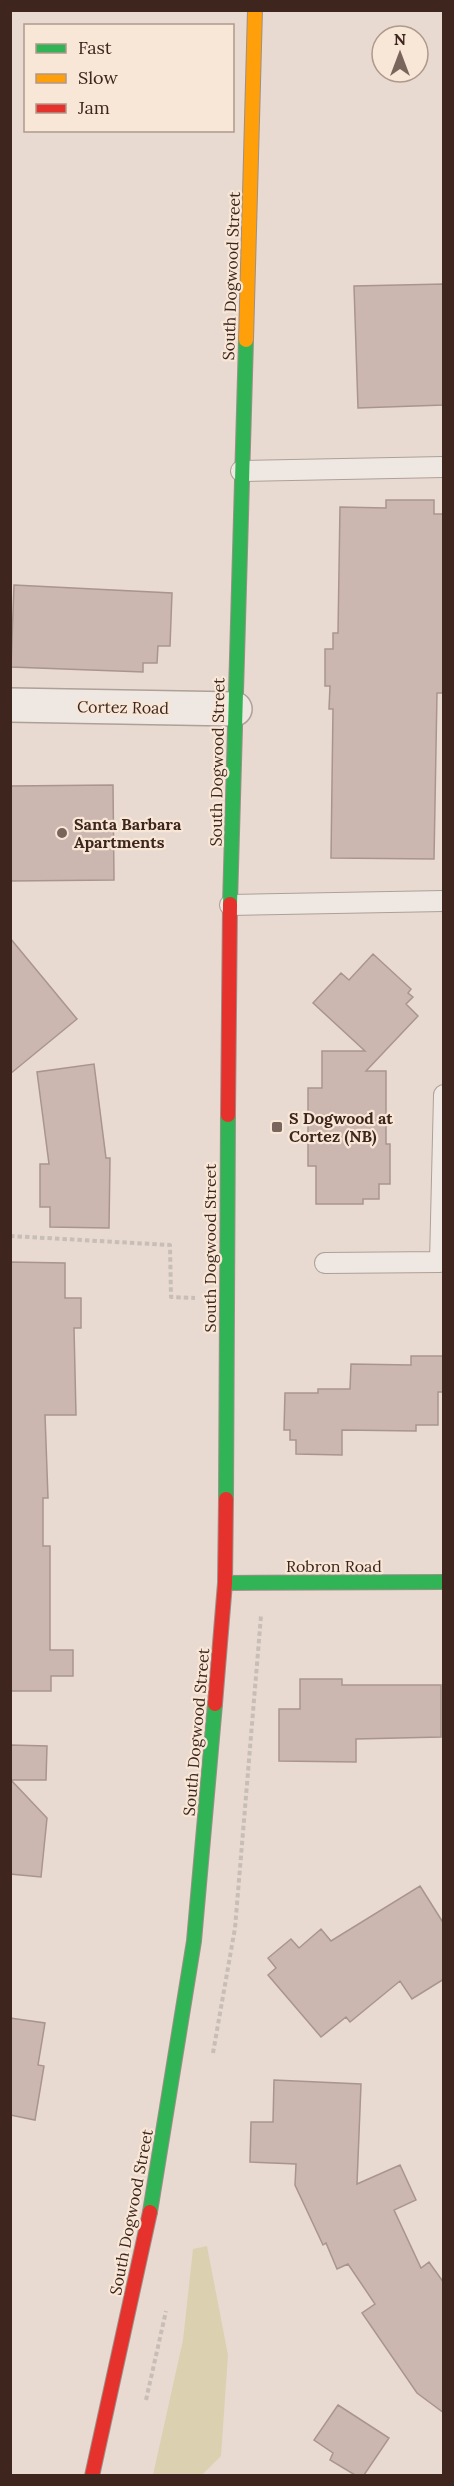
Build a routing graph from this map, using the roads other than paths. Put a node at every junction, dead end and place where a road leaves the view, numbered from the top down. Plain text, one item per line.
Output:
1 (255, 10) edge
2 (444, 467) edge
3 (241, 471) junction
4 (10, 705) edge
5 (235, 709) junction
6 (444, 902) edge
7 (230, 905) junction
8 (444, 1095) edge
9 (325, 1263) dead end
10 (444, 1582) edge
11 (225, 1583) junction
12 (92, 2475) edge

1 - 3 main road, South Dogwood Street
2 - 3 lane
3 - 5 main road, South Dogwood Street
4 - 5 street, Cortez Road
5 - 7 main road, South Dogwood Street
6 - 7 lane
7 - 11 main road, South Dogwood Street
8 - 9 lane
10 - 11 main road, Robron Road
11 - 12 main road, South Dogwood Street

